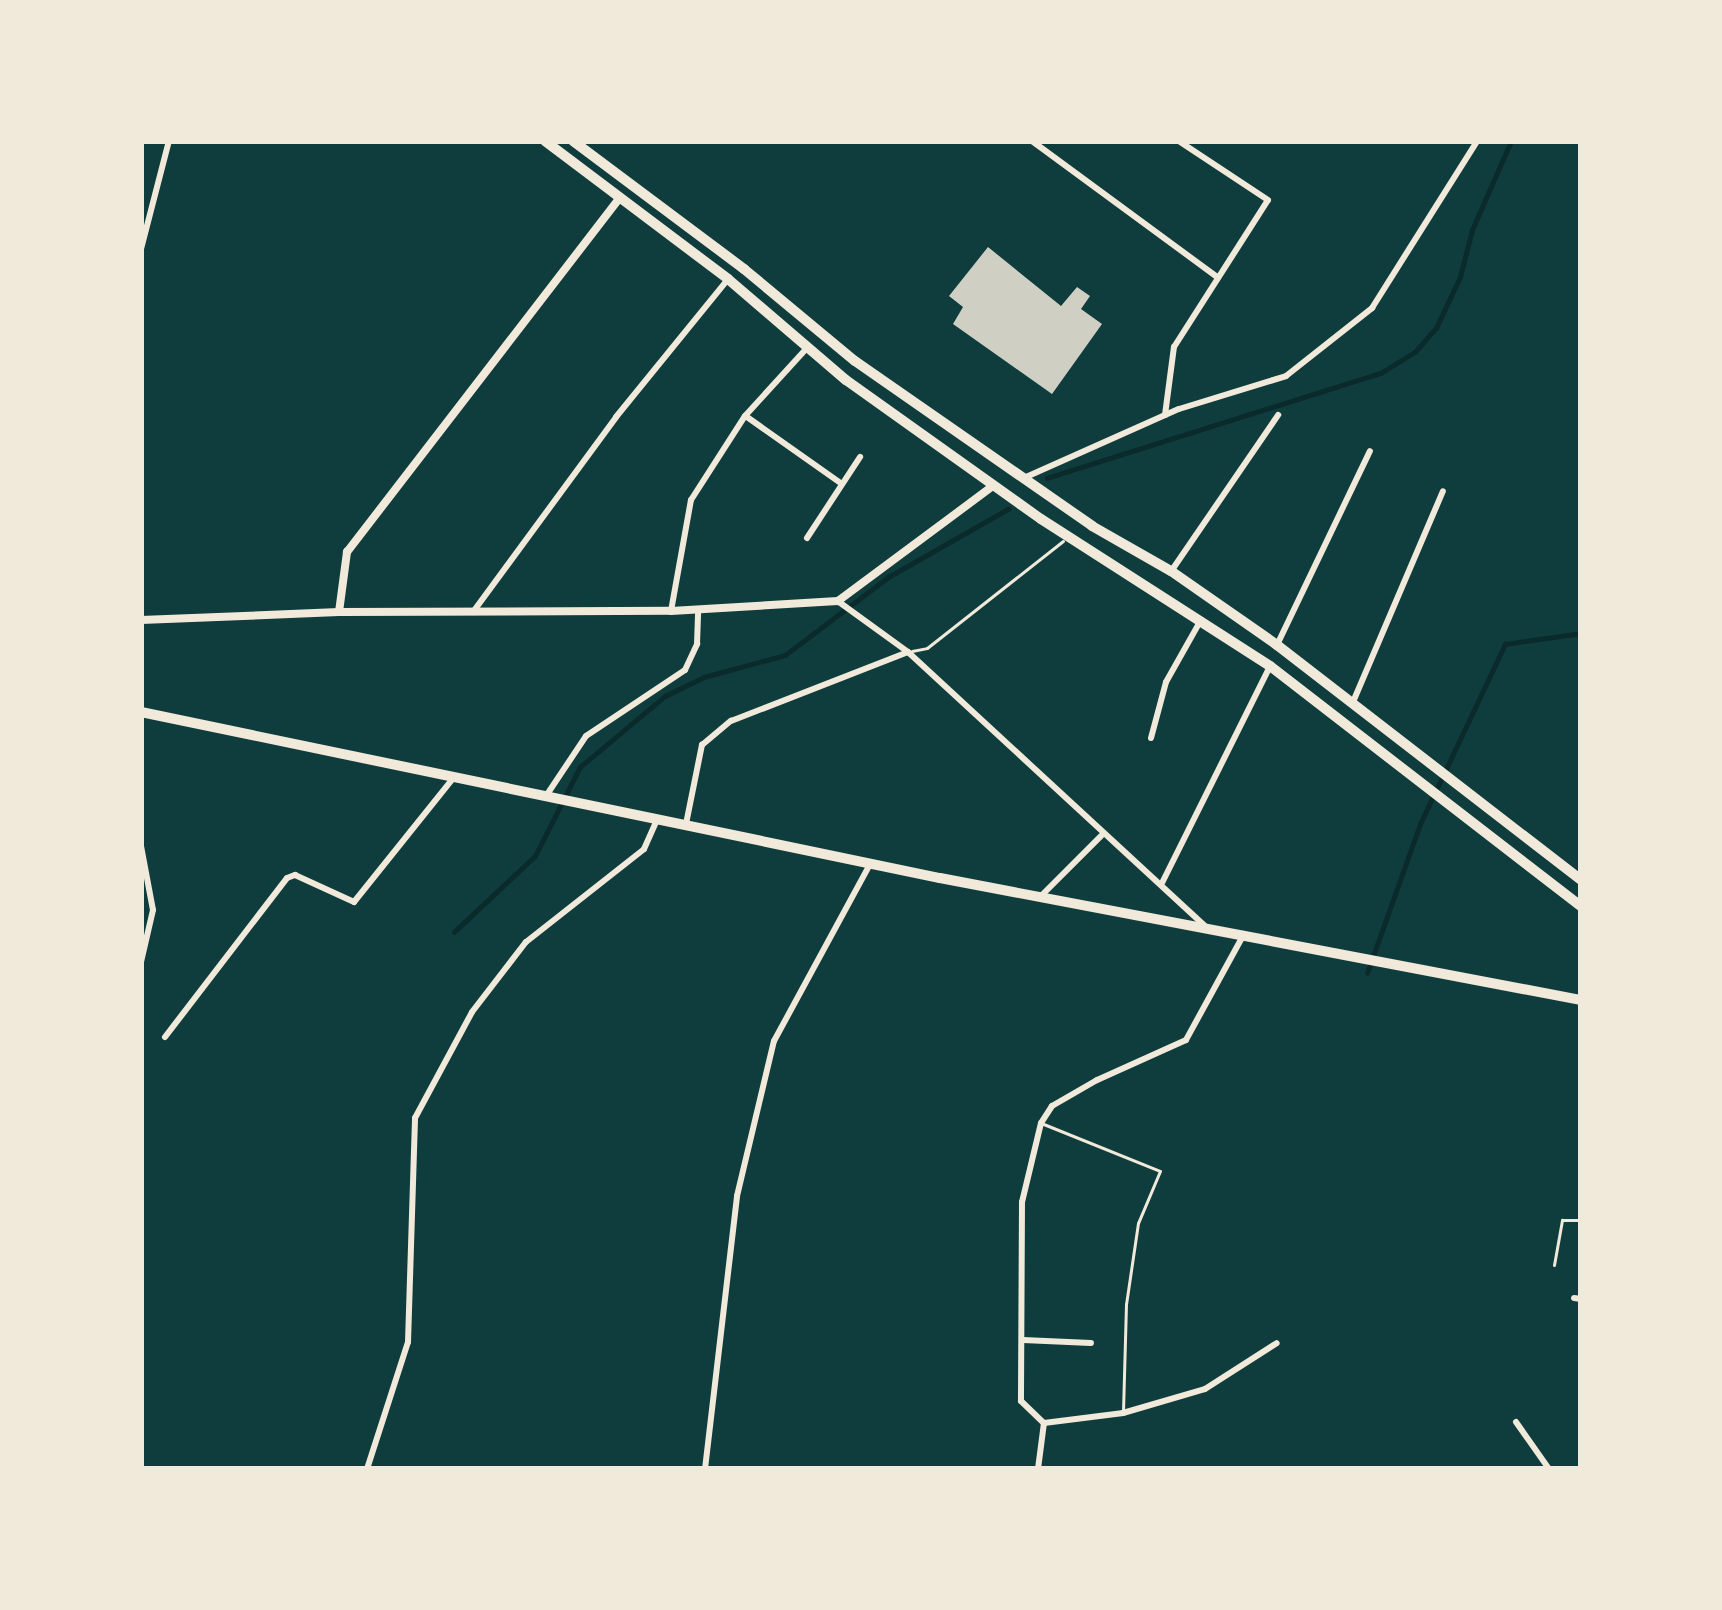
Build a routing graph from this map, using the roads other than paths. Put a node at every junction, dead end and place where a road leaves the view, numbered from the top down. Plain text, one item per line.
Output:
1 (169, 141) edge
2 (545, 141) edge
3 (573, 141) edge
4 (1032, 141) edge
5 (1178, 141) edge
6 (1477, 141) edge
7 (620, 197) junction
8 (141, 249) edge
9 (1216, 276) junction
10 (728, 279) junction
11 (808, 347) junction
12 (1165, 415) junction
13 (1278, 415) dead end
14 (746, 416) junction
15 (1370, 451) dead end
16 (860, 458) dead end
17 (1023, 479) junction
18 (842, 484) junction
19 (999, 489) junction
20 (1444, 491) dead end
21 (1069, 536) junction
22 (806, 538) dead end
23 (1171, 571) junction
24 (838, 602) junction
25 (698, 610) junction
26 (670, 611) junction
27 (339, 612) junction
28 (472, 612) junction
29 (1202, 619) junction
30 (141, 620) edge
31 (1277, 645) junction
32 (908, 652) junction
33 (1270, 666) junction
34 (1352, 703) junction
35 (141, 712) edge
36 (1151, 738) dead end
37 (454, 777) junction
38 (546, 796) junction
39 (657, 820) junction
40 (686, 824) junction
41 (1102, 836) junction
42 (141, 846) edge
43 (870, 864) junction
44 (1581, 880) edge
45 (1162, 884) junction
46 (1041, 896) junction
47 (1581, 906) edge
48 (1204, 925) junction
49 (1244, 933) junction
50 (141, 962) edge
51 (1581, 1000) edge
52 (165, 1037) dead end
53 (1041, 1123) junction
54 (1581, 1220) edge
55 (1553, 1265) dead end
56 (1022, 1340) junction
57 (1091, 1343) dead end
58 (1277, 1343) dead end
59 (1123, 1413) junction
60 (1516, 1422) dead end
61 (1044, 1423) junction
62 (367, 1469) edge
63 (706, 1469) edge
64 (1038, 1469) edge
65 (1549, 1469) edge

1 - 8 street
2 - 7 main road
3 - 17 main road
4 - 9 street
5 - 9 street
6 - 12 street
7 - 10 main road
7 - 27 street
9 - 12 street
10 - 11 main road
10 - 28 street
11 - 14 street
11 - 19 main road
12 - 17 street
13 - 23 street
14 - 18 street
14 - 26 street
15 - 31 street
16 - 18 street
17 - 23 main road
18 - 22 street
19 - 21 main road
19 - 24 street
20 - 34 street
21 - 29 main road
21 - 32 lane
23 - 31 main road
24 - 25 street
24 - 32 street
25 - 26 street
25 - 38 street
26 - 28 street
27 - 28 street
27 - 30 street
29 - 33 main road
29 - 36 street
31 - 34 main road
32 - 40 street
32 - 41 street
33 - 45 street
33 - 47 main road
34 - 44 main road
35 - 37 main road
37 - 38 main road
37 - 52 street
38 - 39 main road
39 - 40 main road
39 - 62 street
40 - 43 main road
41 - 45 street
41 - 46 street
42 - 50 street
43 - 46 main road
43 - 63 street
45 - 48 street
46 - 48 main road
48 - 49 main road
49 - 51 main road
49 - 53 street
53 - 56 street
53 - 59 lane
54 - 55 lane
56 - 57 street
56 - 61 street
58 - 59 street
59 - 61 street
60 - 65 street
61 - 64 street

